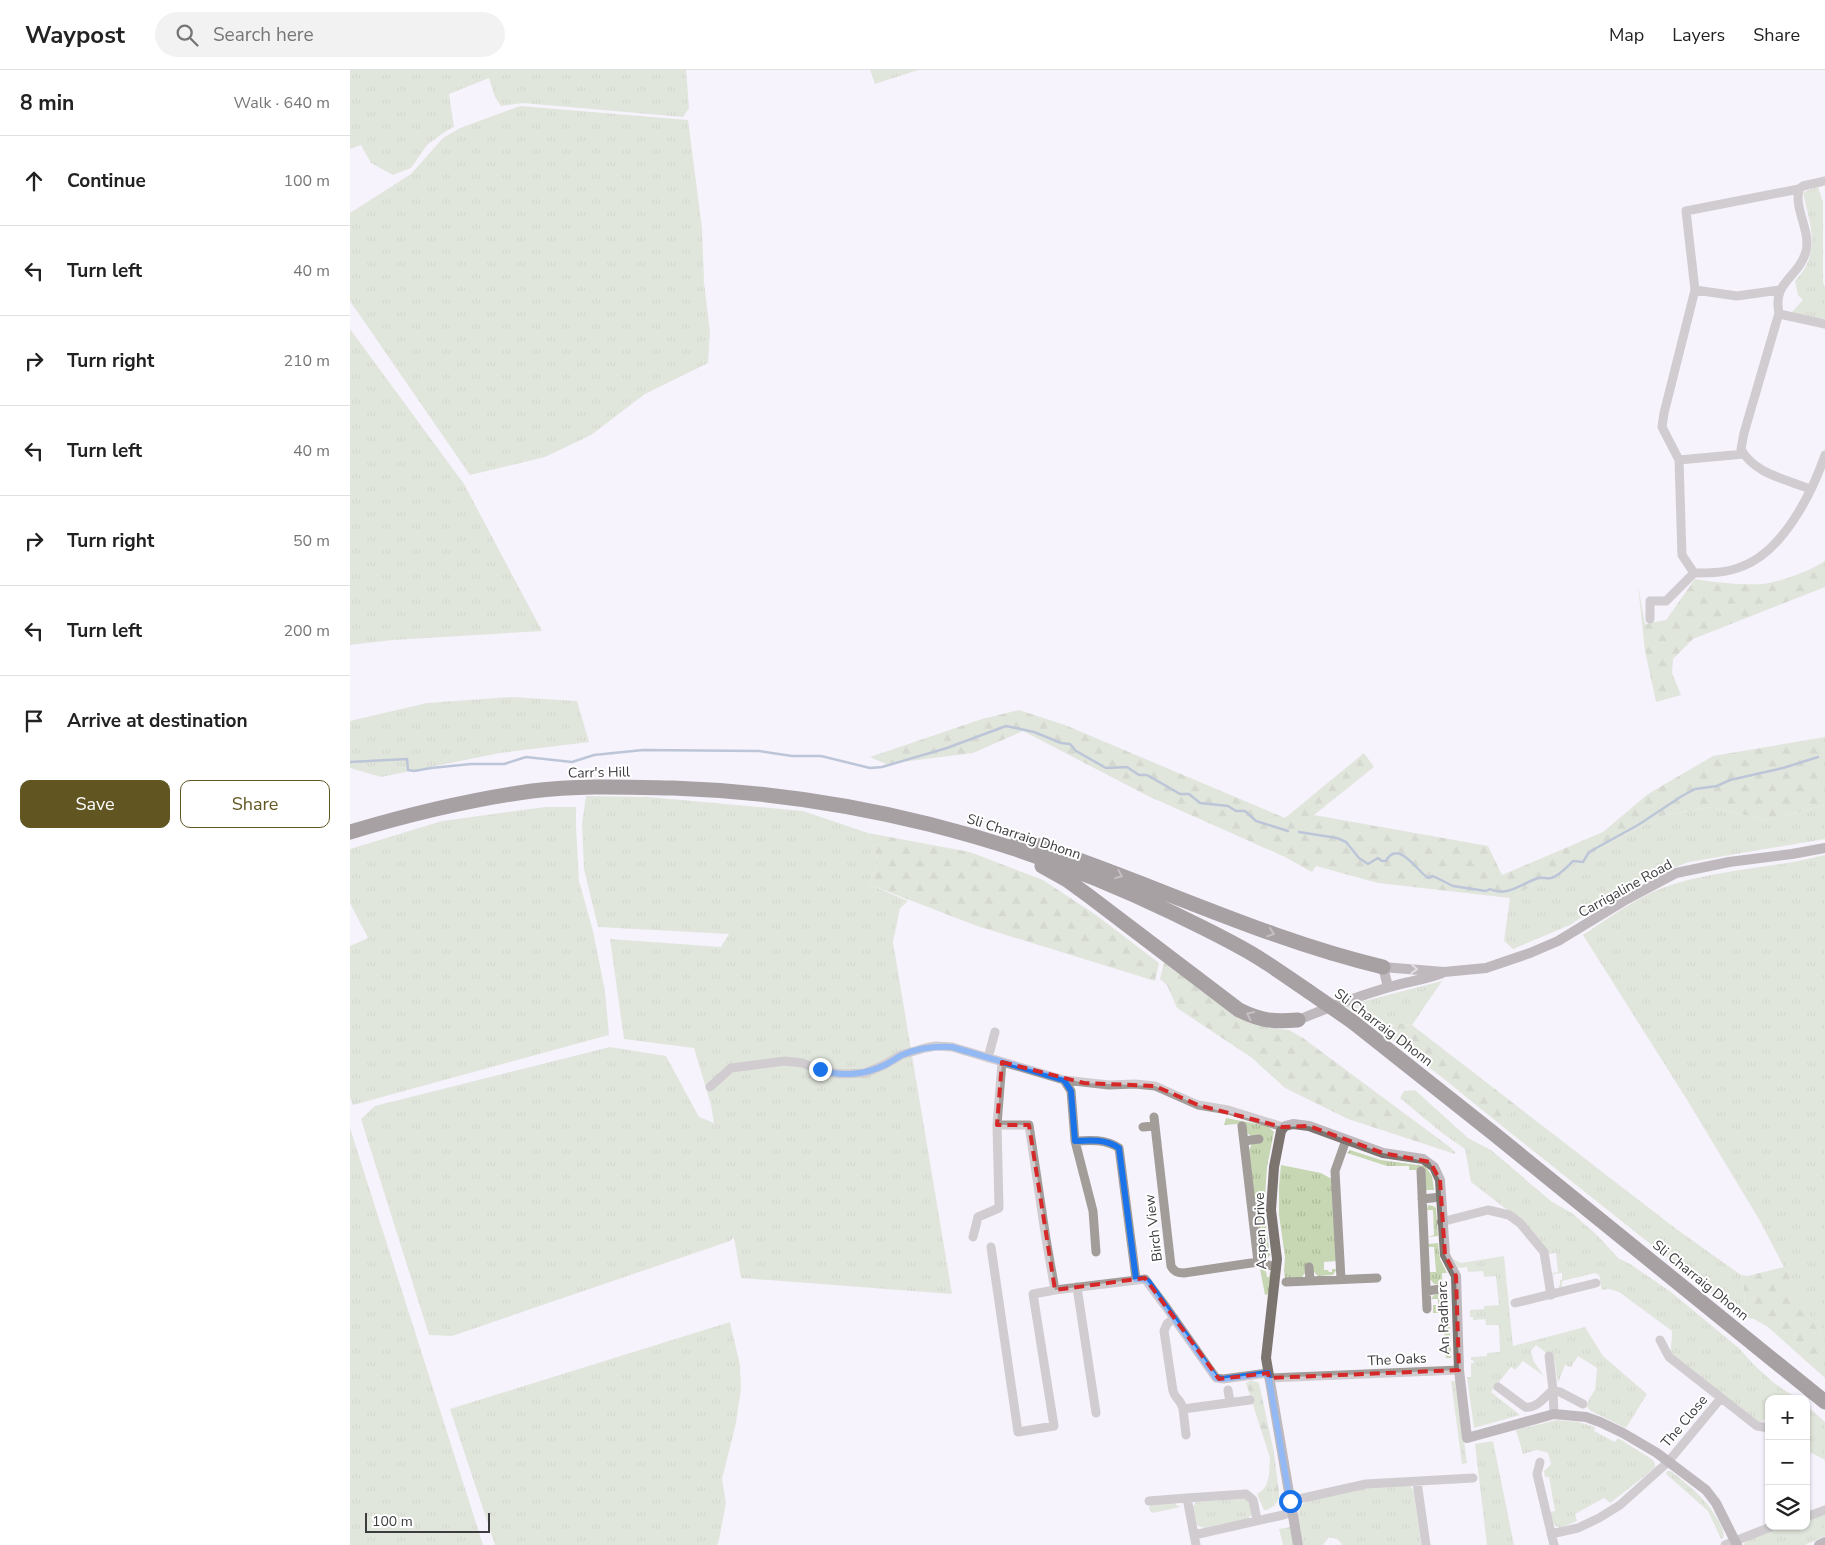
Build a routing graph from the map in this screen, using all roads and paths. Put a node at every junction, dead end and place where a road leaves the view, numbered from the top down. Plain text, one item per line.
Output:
1 (1825, 181) edge
2 (1799, 189) junction
3 (1695, 290) junction
4 (1780, 290) junction
5 (1779, 313) junction
6 (1825, 324) edge
7 (1744, 454) junction
8 (1825, 454) edge
9 (1679, 460) junction
10 (1810, 489) junction
11 (1694, 573) junction
12 (1650, 619) dead end
13 (852, 807) junction
14 (350, 832) edge
15 (1825, 848) edge
16 (1383, 967) junction
17 (1444, 972) junction
18 (1388, 987) junction
19 (1298, 1020) joint
20 (995, 1032) dead end
21 (988, 1058) junction
22 (1002, 1062) junction
23 (1064, 1080) junction
24 (710, 1087) dead end
25 (997, 1125) junction
26 (1242, 1126) dead end
27 (1143, 1127) dead end
28 (1283, 1127) junction
29 (1259, 1139) dead end
30 (1346, 1140) junction
31 (1075, 1141) junction
32 (1244, 1141) junction
33 (1421, 1171) dead end
34 (1441, 1197) junction
35 (1422, 1199) junction
36 (1442, 1222) junction
37 (973, 1237) dead end
38 (991, 1247) dead end
39 (1096, 1252) dead end
40 (1258, 1262) junction
41 (1275, 1267) junction
42 (1309, 1267) dead end
43 (1378, 1278) dead end
44 (1136, 1279) junction
45 (1341, 1279) junction
46 (1310, 1281) junction
47 (1280, 1282) junction
48 (1596, 1283) dead end
49 (1077, 1287) junction
50 (1055, 1290) junction
51 (1440, 1290) dead end
52 (1427, 1291) junction
53 (1551, 1295) junction
54 (1515, 1303) dead end
55 (1427, 1310) dead end
56 (1174, 1318) junction
57 (1660, 1340) dead end
58 (1549, 1356) dead end
59 (1459, 1370) junction
60 (1268, 1376) junction
61 (1498, 1388) dead end
62 (1228, 1390) dead end
63 (1553, 1390) junction
64 (1721, 1398) junction
65 (1250, 1400) dead end
66 (1230, 1402) junction
67 (1825, 1402) edge
68 (1583, 1404) dead end
69 (1183, 1409) junction
70 (1096, 1413) dead end
71 (1554, 1414) junction
72 (1765, 1427) edge
73 (1186, 1435) dead end
74 (1540, 1462) dead end
75 (1668, 1462) junction
76 (1473, 1478) dead end
77 (1417, 1482) junction
78 (1187, 1498) junction
79 (1149, 1501) dead end
80 (1290, 1501) junction
81 (1825, 1510) edge
82 (1292, 1512) junction
83 (1810, 1516) edge
84 (1257, 1520) junction
85 (1765, 1530) edge
86 (1551, 1534) junction
87 (1194, 1535) junction
88 (1825, 1542) edge
89 (1733, 1544) edge
90 (1196, 1545) edge
91 (1298, 1545) edge
92 (1426, 1545) edge
93 (1554, 1545) edge
94 (1819, 1545) edge

1 - 2 street
2 - 3 street
2 - 4 street
3 - 4 street
3 - 9 street
4 - 5 street
5 - 6 street
5 - 7 street
7 - 9 street
7 - 10 street
8 - 10 street
9 - 11 street
10 - 11 street
11 - 12 street
13 - 14 highway, Carr's Hill
13 -> 16 highway
19 -> 13 highway
13 - 67 highway, Sli Charraig Dhonn, bridge
15 - 17 street, Carrigaline Road
16 -> 17 street, Carrigaline Road
16 - 18 street
17 - 18 street, Carrigaline Road
18 - 19 street, Carrigaline Road
20 - 21 street
21 - 22 street
21 - 24 street
22 - 23 street
22 - 25 street
23 - 28 street
23 - 31 street
25 - 37 street
25 - 50 street
26 - 32 street
27 - 40 street, Birch View
28 - 30 street
28 - 41 street, Aspen Drive
29 - 32 street
30 - 34 street
30 - 45 street
31 - 39 street
31 - 44 street
32 - 40 street
33 - 35 street
34 - 35 street
34 - 36 street
35 - 52 street
36 - 53 street
36 - 59 street, An Radharc
38 - 50 street
40 - 41 street, Birch View
41 - 47 street, Aspen Drive
42 - 46 street
43 - 45 street
44 - 49 street
44 - 56 street
45 - 46 street
46 - 47 street
47 - 60 street, Aspen Drive
48 - 53 street
49 - 50 street
49 - 70 street
51 - 52 street
52 - 55 street
53 - 54 street
56 - 60 street, The Oaks
56 - 69 street
57 - 64 street, The Close
58 - 63 street
59 - 60 street, The Oaks
59 - 71 street
60 - 80 street, Aspen Drive
61 - 63 street
62 - 66 street
63 - 68 street
63 - 71 street
64 - 72 street, The Close
64 - 75 street, The Close
65 - 66 street
66 - 69 street
69 - 73 street
71 - 75 street
74 - 86 street
75 - 86 street, The Close
75 - 89 street
76 - 77 street
77 - 80 street
77 - 92 street
78 - 79 street
78 - 84 street
78 - 87 street
80 - 82 street, Aspen Drive
81 - 83 street
82 - 84 street
82 - 91 street, Aspen Drive
84 - 87 street
85 - 89 street
86 - 93 street
87 - 90 street
88 - 94 street

